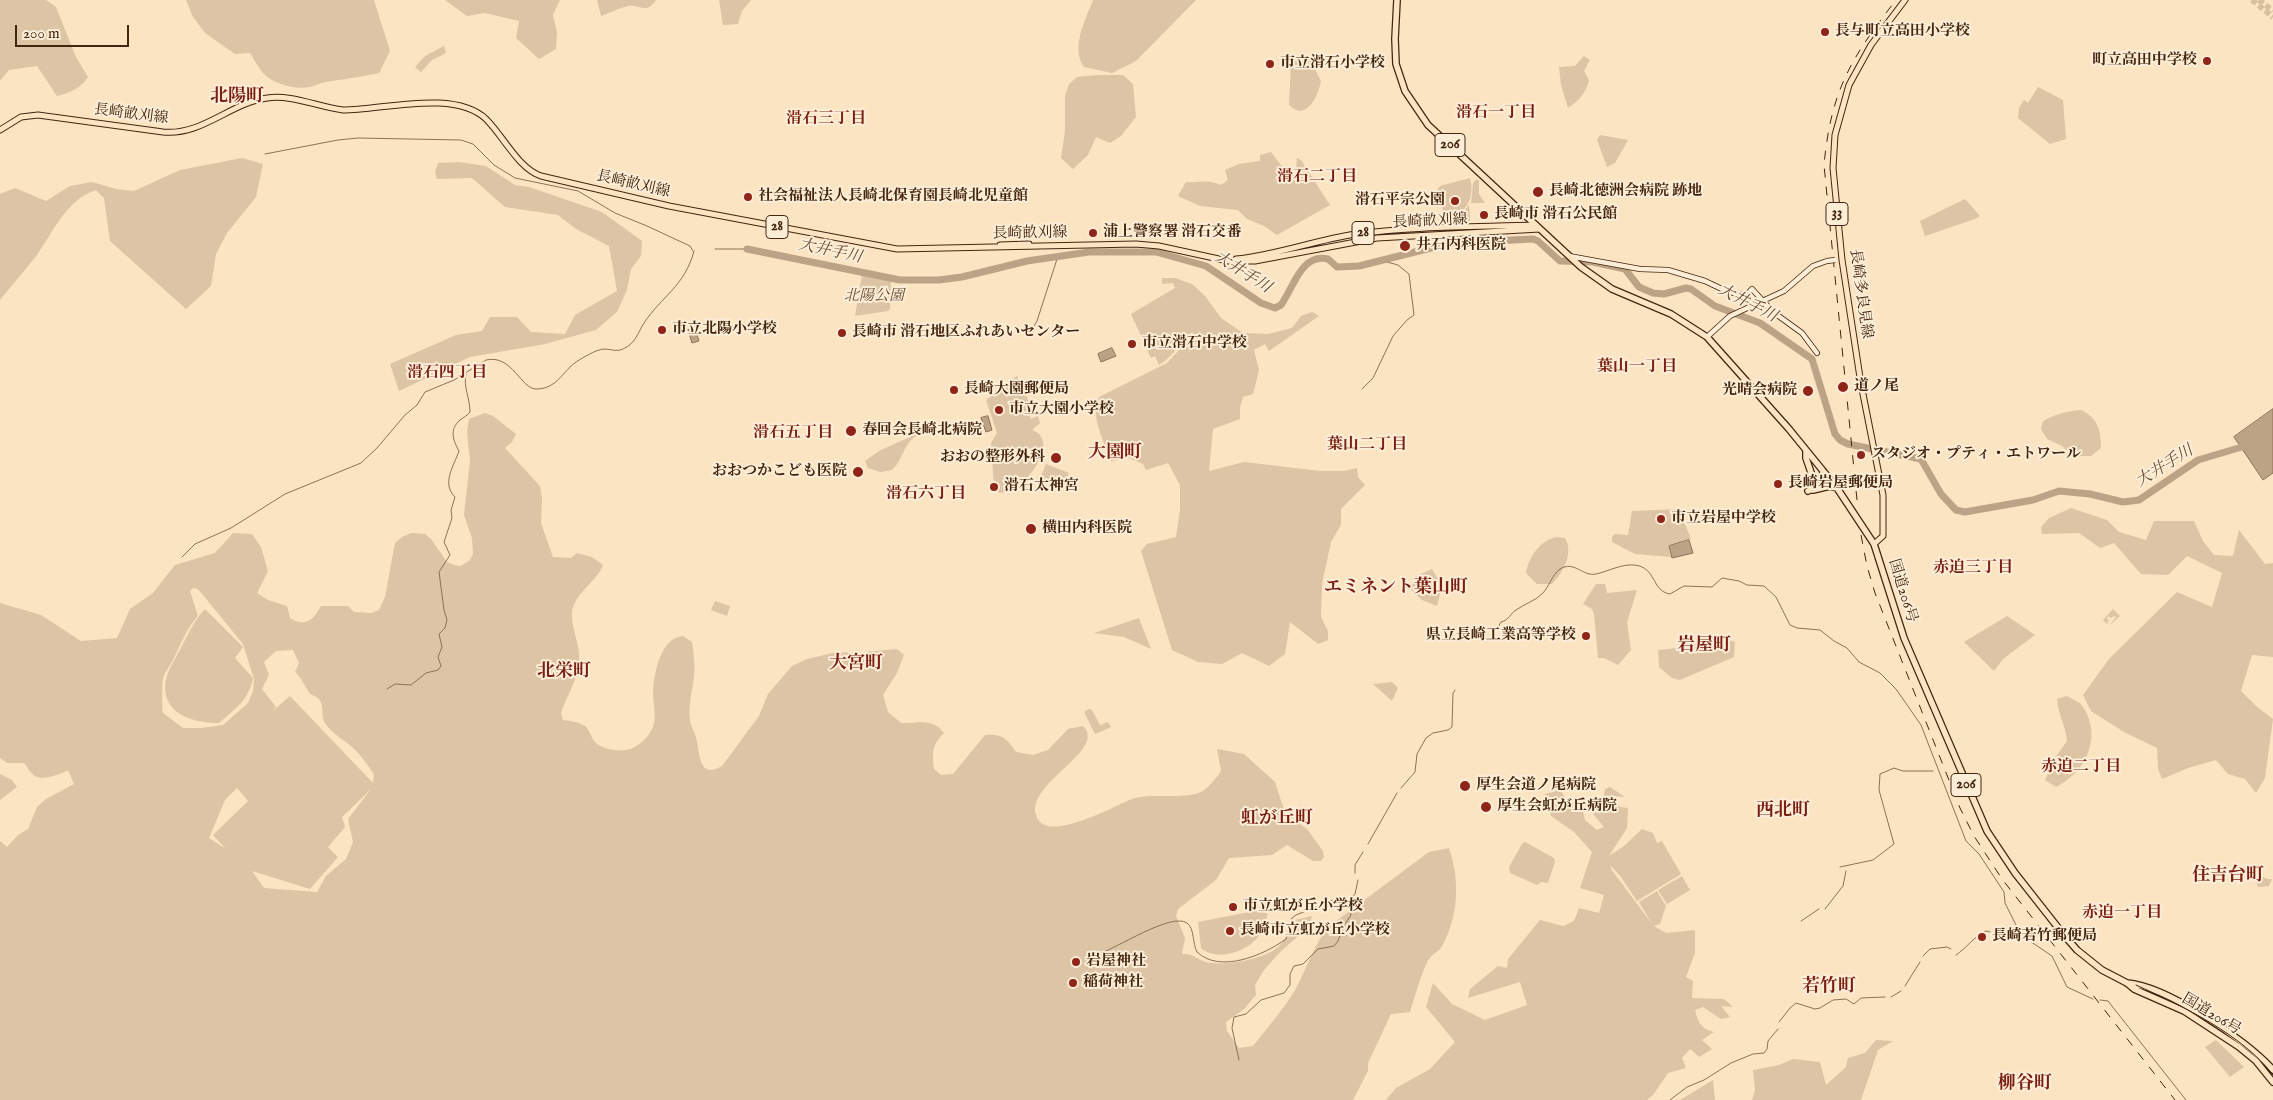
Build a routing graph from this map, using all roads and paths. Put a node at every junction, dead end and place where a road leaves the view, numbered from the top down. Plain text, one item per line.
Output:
1 (1397, 0) edge
2 (1905, 0) edge
3 (0, 130) edge
4 (1538, 227) junction
5 (1570, 256) junction
6 (1842, 260) junction
7 (1763, 300) junction
8 (1707, 337) junction
9 (1817, 353) dead end
10 (1806, 451) junction
11 (1823, 471) junction
12 (1816, 487) junction
13 (1837, 488) junction
14 (1874, 544) junction
15 (2127, 983) junction
16 (2273, 1070) edge
17 (2273, 1082) edge

1 - 4 highway, 206
2 - 6 main road, 長崎多良見線 / 33
3 - 4 main road, 長崎畝刈線 / 28
4 - 5 highway, 206
5 - 7 main road
5 - 8 highway, 国道206号 / 206
6 - 7 main road, bridge
6 - 14 main road, 長崎多良見線 / 33
7 - 8 main road
7 - 9 main road
8 - 10 highway, 国道206号 / 206
10 - 11 highway, 国道206号 / 206
10 - 12 highway
11 - 12 highway
11 - 13 highway, 国道206号 / 206
12 - 13 highway
13 - 14 highway, 国道206号 / 206
14 - 15 highway, 国道206号 / 206
15 - 16 highway, 国道206号 / 206
15 - 17 highway, 国道206号 / 206

